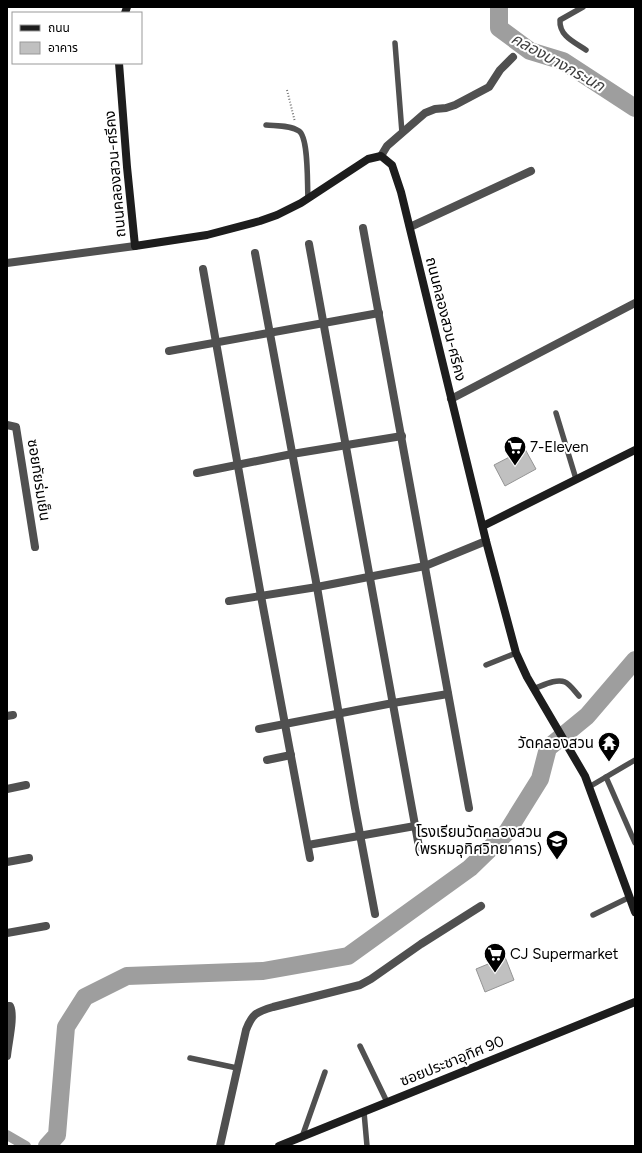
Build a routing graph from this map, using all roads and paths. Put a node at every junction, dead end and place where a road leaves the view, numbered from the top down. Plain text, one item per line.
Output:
1 (583, 7) edge
2 (395, 43) dead end
3 (586, 50) dead end
4 (513, 57) dead end
5 (119, 64) edge
6 (287, 90) dead end
7 (266, 125) dead end
8 (298, 131) junction
9 (402, 133) junction
10 (381, 156) junction
11 (531, 171) dead end
12 (308, 198) junction
13 (410, 227) junction
14 (363, 228) dead end
15 (309, 244) dead end
16 (136, 246) junction
17 (255, 253) dead end
18 (7, 263) edge
19 (203, 269) dead end
20 (635, 303) edge
21 (379, 313) junction
22 (323, 323) junction
23 (270, 333) junction
24 (216, 343) junction
25 (169, 351) dead end
26 (451, 399) junction
27 (556, 413) dead end
28 (7, 425) edge
29 (402, 436) junction
30 (346, 445) junction
31 (635, 450) edge
32 (292, 454) junction
33 (238, 466) junction
34 (197, 473) dead end
35 (576, 479) junction
36 (483, 526) junction
37 (486, 541) junction
38 (35, 547) dead end
39 (425, 566) junction
40 (370, 577) junction
41 (317, 587) junction
42 (261, 596) junction
43 (229, 602) dead end
44 (516, 653) junction
45 (486, 665) dead end
46 (534, 689) junction
47 (448, 694) junction
48 (579, 696) dead end
49 (393, 703) junction
50 (339, 714) junction
51 (285, 724) junction
52 (259, 729) dead end
53 (291, 756) junction
54 (267, 760) dead end
55 (635, 760) edge
56 (606, 777) junction
57 (26, 786) dead end
58 (589, 787) junction
59 (7, 789) edge
60 (469, 808) dead end
61 (415, 826) junction
62 (360, 836) junction
63 (635, 843) edge
64 (308, 846) junction
65 (419, 847) dead end
66 (29, 858) dead end
67 (310, 858) dead end
68 (7, 862) edge
69 (630, 897) junction
70 (481, 906) dead end
71 (635, 912) edge
72 (375, 914) dead end
73 (593, 915) dead end
74 (46, 926) dead end
75 (7, 932) edge
76 (635, 1002) edge
77 (7, 1006) edge
78 (360, 1046) dead end
79 (7, 1056) edge
80 (190, 1058) dead end
81 (237, 1068) junction
82 (325, 1072) dead end
83 (387, 1102) junction
84 (364, 1112) junction
85 (302, 1137) junction
86 (220, 1146) edge
87 (279, 1146) edge
88 (367, 1146) edge

1 - 3 lane
2 - 9 lane
4 - 9 street
5 - 16 street, ถนนคลองสวน-ศรีคง
6 - 8 path
7 - 8 lane
8 - 12 lane
9 - 10 street
10 - 12 street, ถนนคลองสวน-ศรีคง
10 - 13 street, ถนนคลองสวน-ศรีคง
11 - 13 street
12 - 16 street, ถนนคลองสวน-ศรีคง
13 - 26 street, ถนนคลองสวน-ศรีคง
14 - 21 street
15 - 22 street
16 - 18 street
17 - 23 street
19 - 24 street
20 - 26 street
21 - 22 street
21 - 29 street
22 - 23 street
22 - 30 street
23 - 24 street
23 - 32 street
24 - 25 street
24 - 33 street
26 - 36 street, ถนนคลองสวน-ศรีคง
27 - 35 lane
28 - 38 street, ซอยทัยร่มเย็น
29 - 30 street
29 - 39 street
30 - 32 street
30 - 40 street
31 - 35 street
32 - 33 street
32 - 41 street
33 - 34 street
33 - 42 street
35 - 36 street
36 - 37 street, ถนนคลองสวน-ศรีคง
37 - 39 street
37 - 44 street, ถนนคลองสวน-ศรีคง
39 - 40 street
39 - 47 street
40 - 41 street
40 - 49 street
41 - 42 street
41 - 50 street
42 - 43 street
42 - 51 street
44 - 45 lane
44 - 46 street, ถนนคลองสวน-ศรีคง
46 - 48 lane
46 - 58 street, ถนนคลองสวน-ศรีคง
47 - 49 street
47 - 60 street
49 - 50 street
49 - 61 street
50 - 51 street
50 - 62 street
51 - 52 street
51 - 53 street
53 - 54 street
53 - 64 street
55 - 56 lane
56 - 58 lane
56 - 63 lane
57 - 59 street
58 - 69 street, ถนนคลองสวน-ศรีคง
61 - 62 street
61 - 65 street
62 - 64 street
62 - 72 street
64 - 67 street
66 - 68 street
69 - 71 street, ถนนคลองสวน-ศรีคง
69 - 73 lane
70 - 81 street
74 - 75 street
76 - 83 street, ซอยประชาอุทิศ 90
77 - 79 street
78 - 83 lane
80 - 81 lane
81 - 86 street
82 - 85 lane
83 - 84 street, ซอยประชาอุทิศ 90
84 - 85 street, ซอยประชาอุทิศ 90
84 - 88 lane
85 - 87 street, ซอยประชาอุทิศ 90

